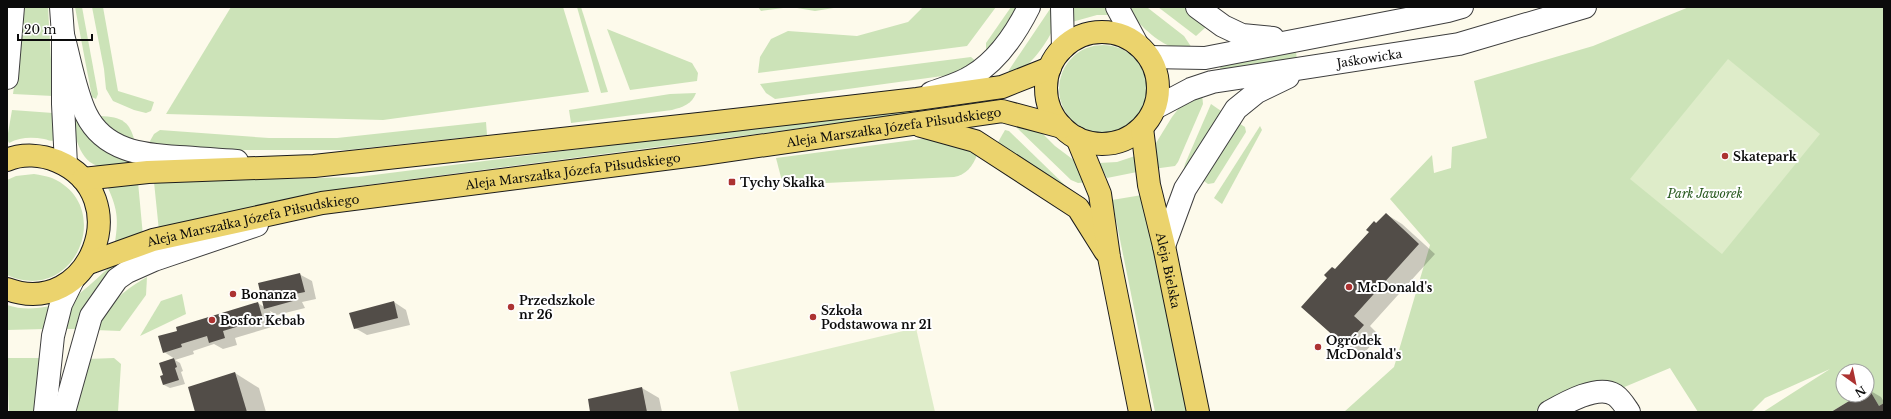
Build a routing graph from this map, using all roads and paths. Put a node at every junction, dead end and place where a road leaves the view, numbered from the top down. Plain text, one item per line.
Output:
1 (13, 7) edge
2 (61, 7) edge
3 (1029, 7) edge
4 (1062, 7) edge
5 (1117, 7) edge
6 (1197, 7) edge
7 (1462, 7) edge
8 (1585, 7) edge
9 (63, 35) junction
10 (1294, 41) junction
11 (1063, 48) junction
12 (1143, 50) junction
13 (1050, 68) junction
14 (1305, 68) junction
15 (7, 78) edge
16 (917, 99) junction
17 (1155, 108) junction
18 (912, 124) junction
19 (1142, 128) junction
20 (1069, 132) junction
21 (7, 160) edge
22 (66, 165) junction
23 (314, 166) junction
24 (83, 179) junction
25 (322, 203) junction
26 (1164, 246) junction
27 (1109, 257) junction
28 (88, 263) junction
29 (73, 280) junction
30 (7, 289) edge
31 (1626, 407) edge
32 (45, 412) edge
33 (64, 412) edge
34 (1140, 412) edge
35 (1198, 412) edge
36 (1549, 412) edge

1 - 15 street
2 - 9 street
3 - 16 street
4 - 11 street
5 - 12 street
6 - 10 street
7 - 10 street
8 - 14 street, Jaśkowicka
9 - 22 street
9 - 23 street
10 - 12 street
11 - 12 main road
11 - 13 main road
12 - 17 main road
13 - 16 main road
13 - 20 main road
14 - 17 street, Jaśkowicka
14 - 26 street
16 - 23 main road
17 - 19 main road
18 - 20 main road, Aleja Marszałka Józefa Piłsudskiego
18 - 25 main road, Aleja Marszałka Józefa Piłsudskiego
18 - 27 main road
19 - 20 main road
19 - 26 main road, Aleja Bielska
20 - 27 main road
21 - 22 main road
22 - 24 main road
23 - 24 main road
24 - 28 main road
25 - 28 main road, Aleja Marszałka Józefa Piłsudskiego
25 - 33 street
26 - 35 main road, Aleja Bielska
27 - 34 main road
28 - 29 main road
29 - 30 main road
29 - 32 street
31 - 36 street

